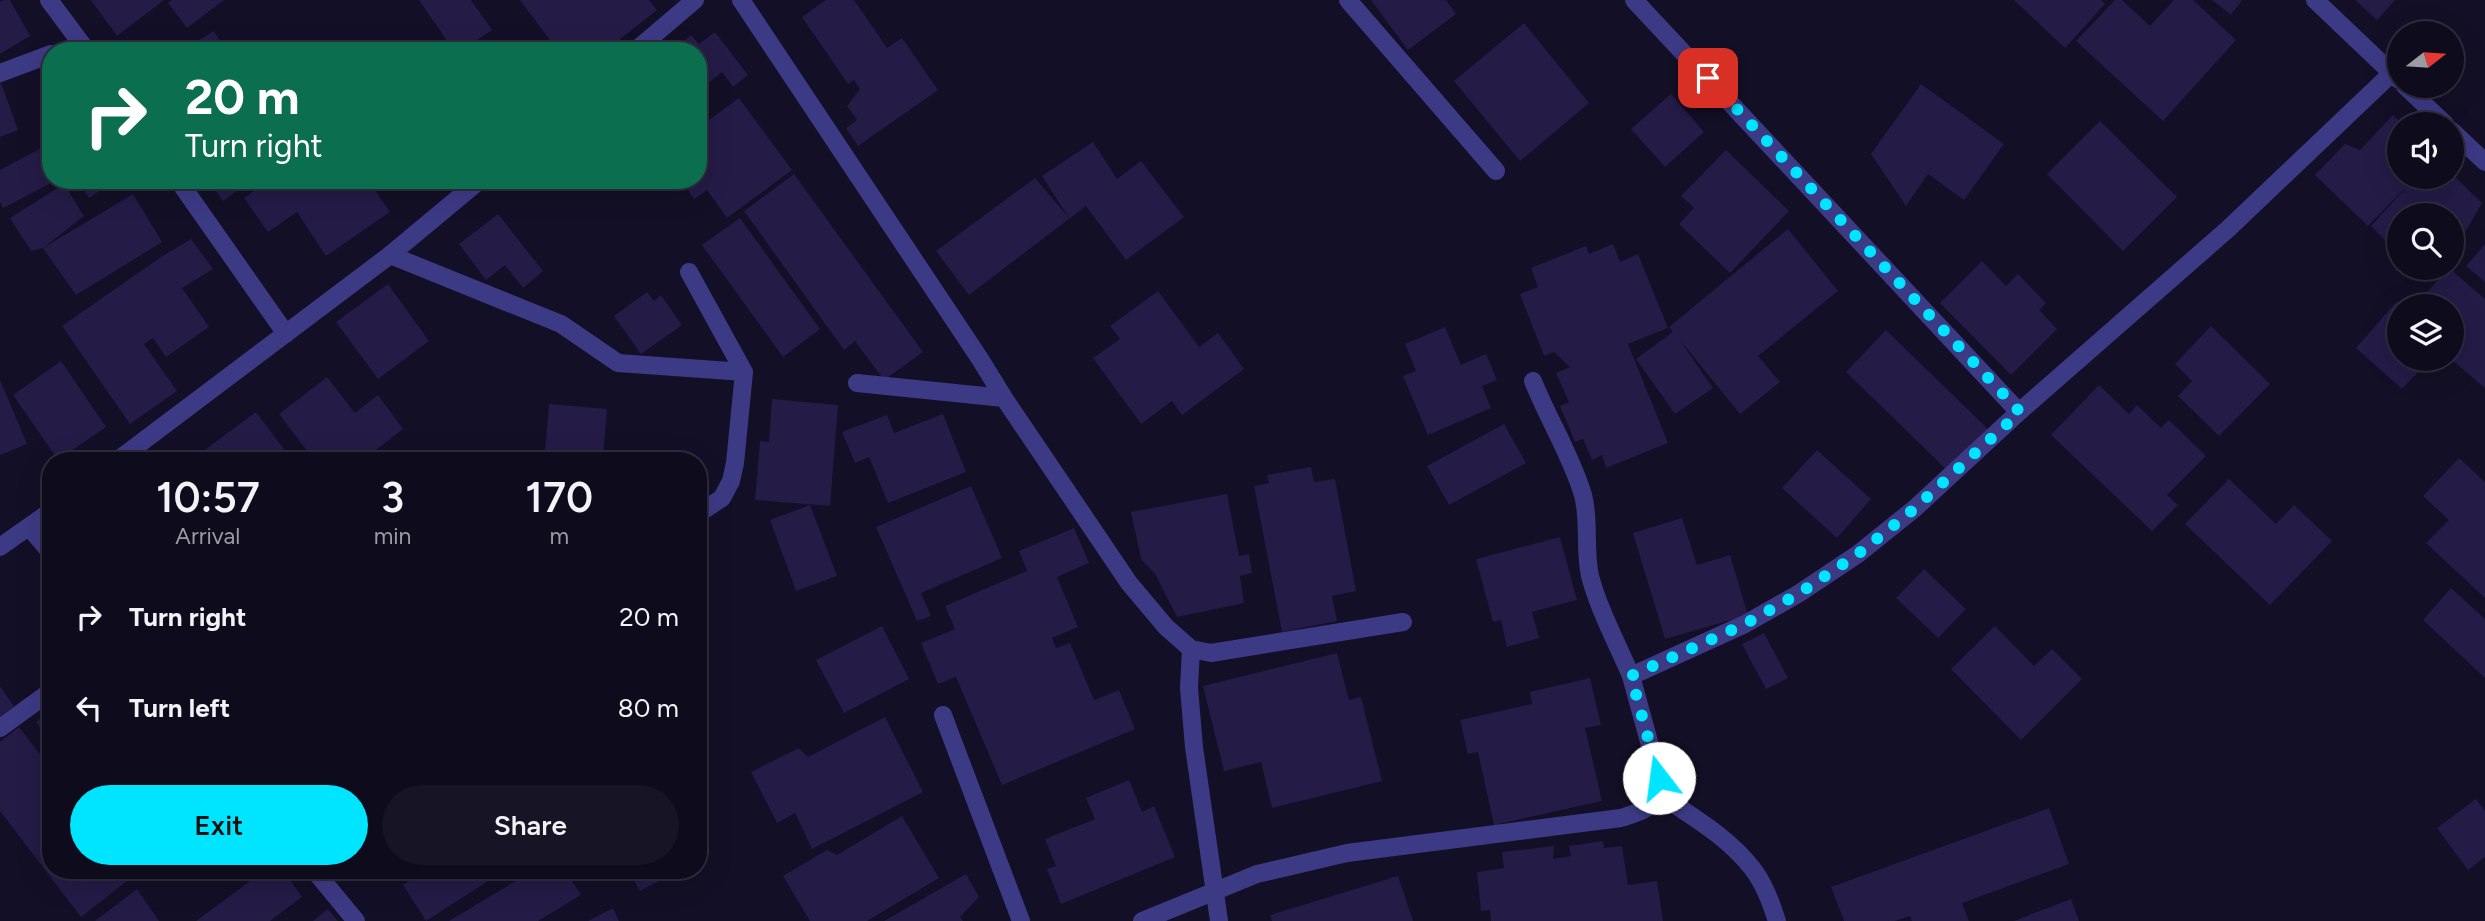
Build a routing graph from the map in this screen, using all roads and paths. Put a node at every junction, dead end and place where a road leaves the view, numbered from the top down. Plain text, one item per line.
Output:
1 (49, 0) edge
2 (695, 0) edge
3 (741, 0) edge
4 (1348, 0) edge
5 (1634, 0) edge
6 (2315, 0) edge
7 (675, 7) edge
8 (80, 42) edge
9 (643, 42) edge
10 (42, 57) edge
11 (2387, 69) edge
12 (0, 73) edge
13 (2387, 90) edge
14 (2418, 98) edge
15 (2432, 112) edge
16 (2464, 142) edge
17 (2485, 162) edge
18 (1496, 171) dead end
19 (184, 189) edge
20 (469, 189) edge
21 (390, 255) junction
22 (689, 272) dead end
23 (286, 334) junction
24 (744, 372) junction
25 (1534, 381) dead end
26 (857, 383) dead end
27 (1004, 398) junction
28 (2020, 412) junction
29 (129, 452) edge
30 (707, 508) edge
31 (42, 518) edge
32 (29, 527) junction
33 (42, 543) edge
34 (0, 547) edge
35 (1403, 622) dead end
36 (1191, 649) junction
37 (1631, 676) junction
38 (42, 698) edge
39 (943, 715) dead end
40 (0, 728) edge
41 (1659, 794) junction
42 (321, 879) edge
43 (1213, 891) junction
44 (356, 921) edge
45 (1021, 921) edge
46 (1142, 921) edge
47 (1219, 921) edge
48 (1777, 921) edge

1 - 8 street
2 - 7 street
3 - 27 street
4 - 18 street
5 - 28 street
6 - 11 street
7 - 9 street
10 - 12 street
13 - 28 street
14 - 15 street
16 - 17 street
19 - 23 street
20 - 21 street
21 - 23 street
21 - 24 street
22 - 24 street
23 - 29 street
24 - 30 street
25 - 37 street
26 - 27 street
27 - 36 street
28 - 37 street
31 - 32 street
32 - 33 street
32 - 34 street
35 - 36 street
36 - 43 street
37 - 41 street
38 - 40 street
39 - 45 street
41 - 43 street
41 - 48 street
42 - 44 street
43 - 46 street
43 - 47 street

